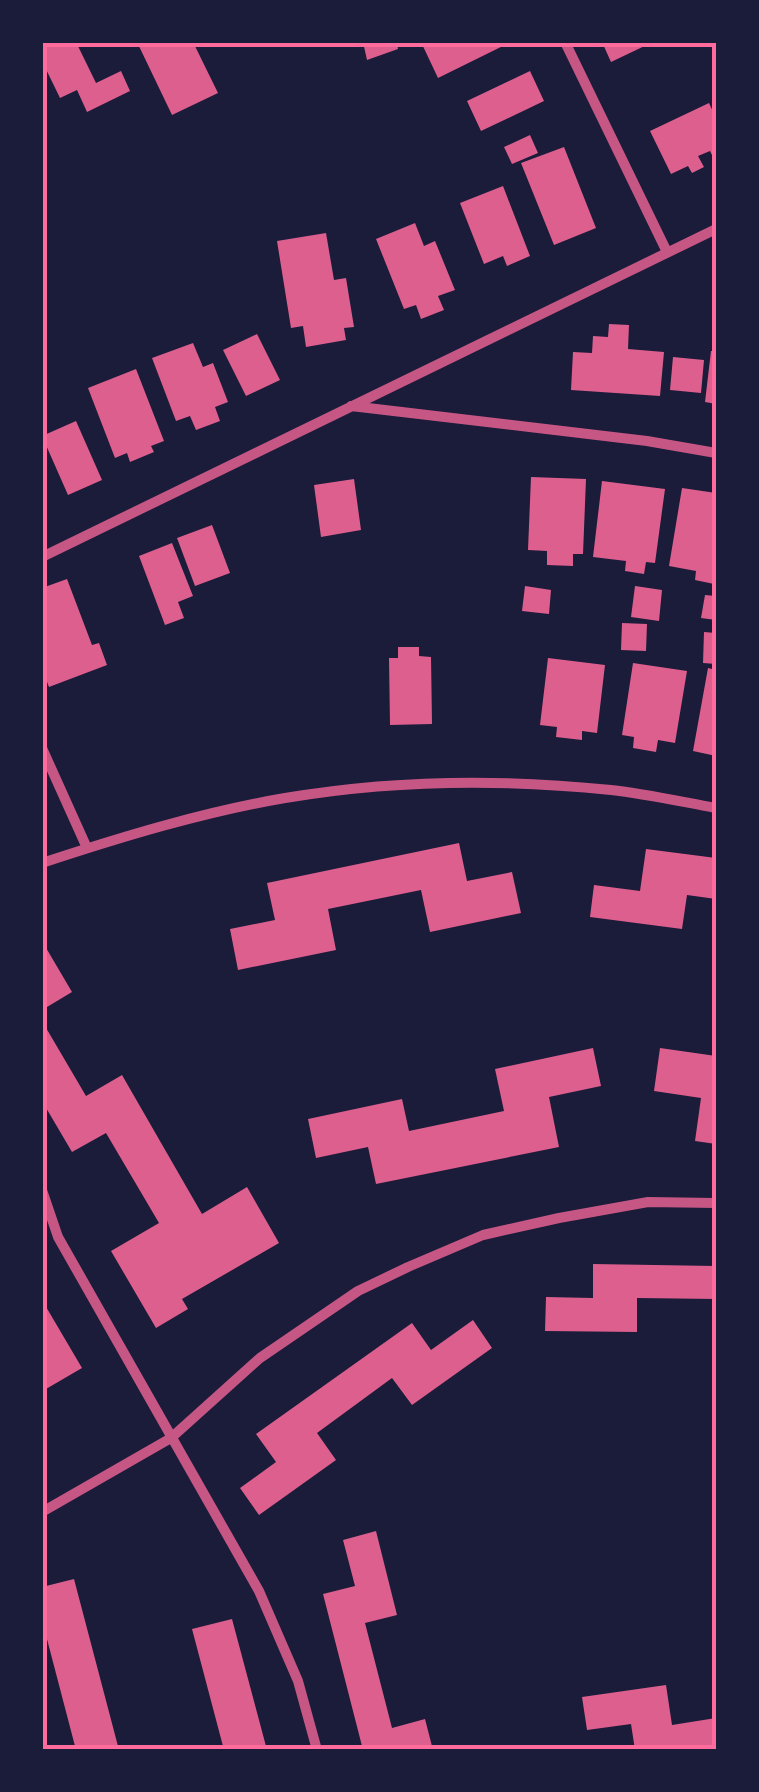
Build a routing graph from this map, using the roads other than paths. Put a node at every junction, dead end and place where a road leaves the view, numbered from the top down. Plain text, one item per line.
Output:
1 (565, 42) edge
2 (716, 229) edge
3 (667, 252) junction
4 (350, 406) junction
5 (716, 452) edge
6 (42, 557) edge
7 (42, 748) edge
8 (716, 808) edge
9 (87, 848) junction
10 (42, 863) edge
11 (42, 1190) edge
12 (716, 1203) edge
13 (172, 1438) junction
14 (42, 1512) edge
15 (318, 1750) edge

1 - 3 street
2 - 3 street
3 - 4 street
4 - 5 street
4 - 6 street
7 - 9 street
8 - 9 street
9 - 10 street
11 - 13 street
12 - 13 street
13 - 14 street
13 - 15 street

